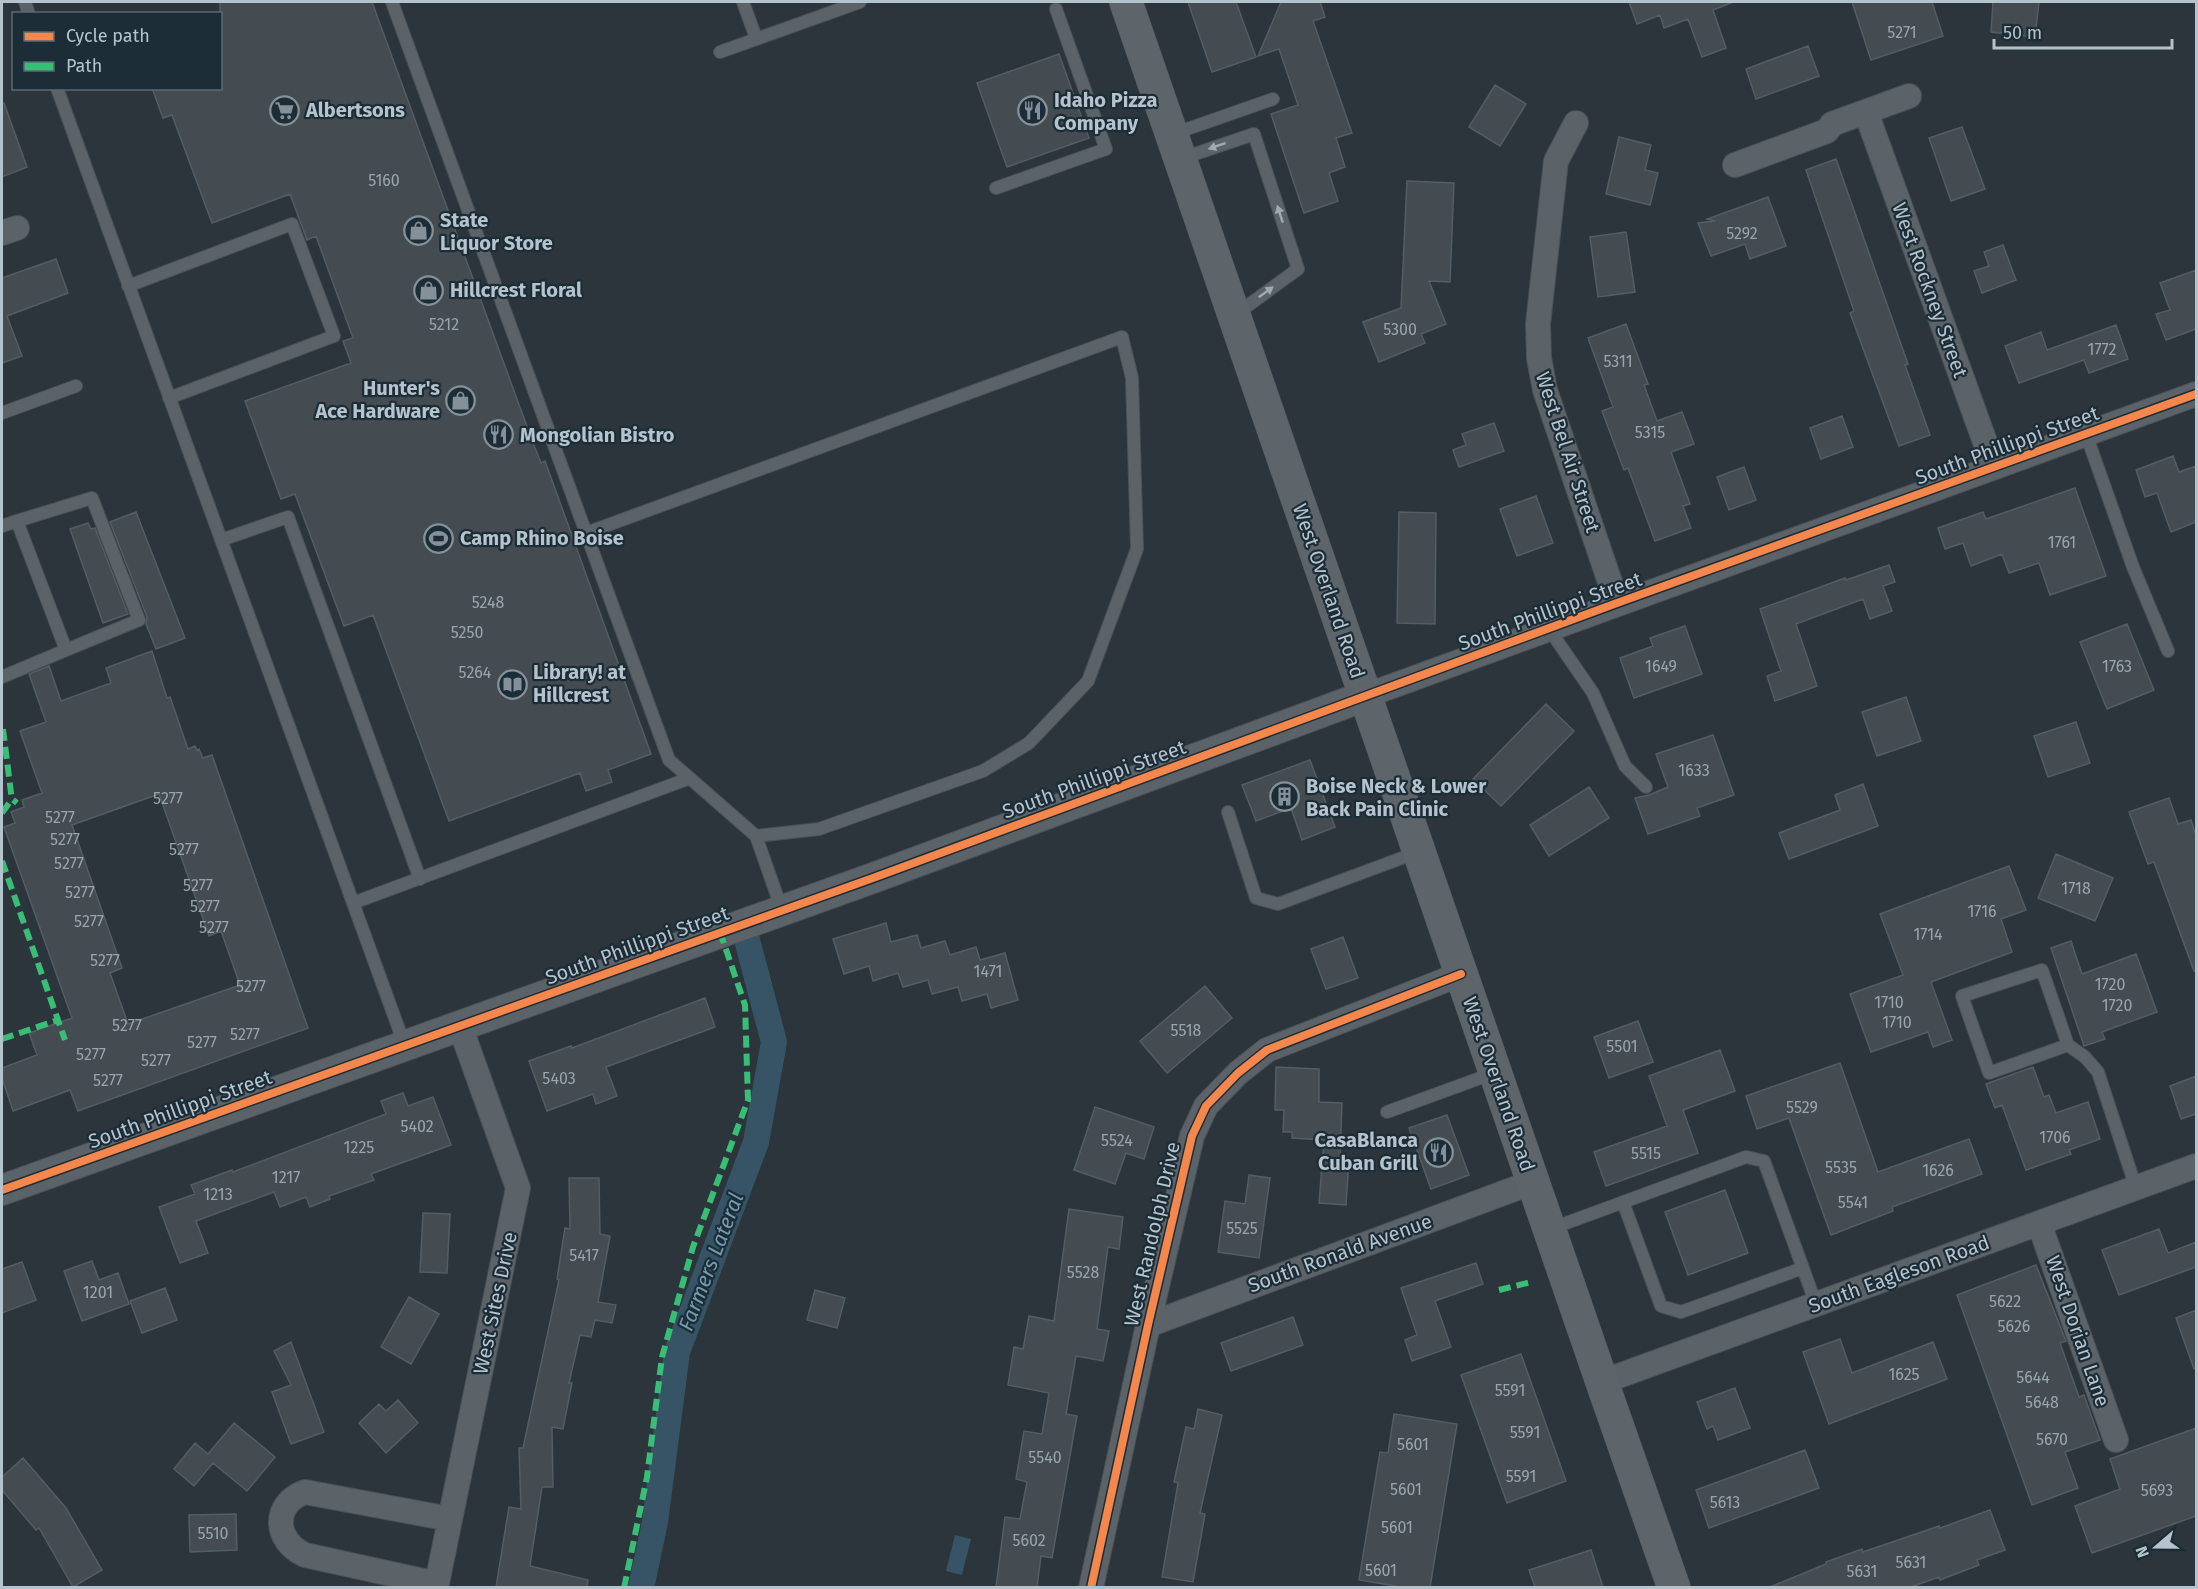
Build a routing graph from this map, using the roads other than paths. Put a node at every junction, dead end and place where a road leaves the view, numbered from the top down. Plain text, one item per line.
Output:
1 (392, 2) edge
2 (743, 2) edge
3 (860, 2) edge
4 (1126, 2) edge
5 (1056, 9) dead end
6 (756, 38) junction
7 (720, 52) dead end
8 (58, 90) edge
9 (1909, 96) dead end
10 (1273, 99) dead end
11 (1866, 112) junction
12 (1575, 123) dead end
13 (1176, 147) junction
14 (1736, 165) dead end
15 (996, 188) dead end
16 (129, 286) junction
17 (1234, 316) junction
18 (76, 386) dead end
19 (2196, 394) edge
20 (170, 399) junction
21 (2, 413) edge
22 (2086, 434) junction
23 (1994, 467) junction
24 (17, 521) junction
25 (2, 526) edge
26 (586, 533) junction
27 (221, 540) junction
28 (1617, 603) junction
29 (1548, 629) junction
30 (66, 650) junction
31 (2168, 651) dead end
32 (2, 677) edge
33 (1365, 696) junction
34 (690, 778) junction
35 (1646, 787) dead end
36 (1228, 812) dead end
37 (756, 836) junction
38 (1419, 852) junction
39 (420, 879) junction
40 (353, 903) junction
41 (782, 910) junction
42 (1461, 974) junction
43 (460, 1026) junction
44 (2068, 1045) junction
45 (405, 1046) junction
46 (1495, 1073) junction
47 (1387, 1112) dead end
48 (2196, 1166) edge
49 (1533, 1182) junction
50 (3, 1185) edge
51 (2136, 1188) junction
52 (1623, 1202) junction
53 (2039, 1223) junction
54 (1549, 1229) junction
55 (1803, 1268) junction
56 (1816, 1304) junction
57 (1148, 1325) junction
58 (1602, 1382) junction
59 (2116, 1440) dead end
60 (450, 1519) junction
61 (437, 1586) edge
62 (1091, 1587) edge
63 (1674, 1587) edge

1 - 26 lane
2 - 6 lane
3 - 6 lane
4 - 13 main road, West Overland Road
5 - 15 lane
6 - 7 lane
8 - 16 lane
9 - 11 street
10 - 13 lane
11 - 14 street
11 - 23 street, West Rockney Street
12 - 28 street, West Bel Air Street
13 - 17 main road, West Overland Road
17 -> 13 lane
16 - 20 lane
16 - 20 lane
17 - 33 main road, West Overland Road
18 - 21 lane
19 - 22 street, South Phillippi Street
20 - 27 lane
22 - 23 street, South Phillippi Street
22 - 31 lane
23 - 28 street, South Phillippi Street
24 - 25 lane
24 - 30 lane
24 - 30 lane
26 - 34 lane
26 - 37 lane
27 - 39 lane
27 - 40 lane
28 - 29 street, South Phillippi Street
29 - 33 street, South Phillippi Street
29 - 35 lane
30 - 32 lane
33 - 38 main road, West Overland Road
33 - 41 street, South Phillippi Street
34 - 37 lane
34 - 39 lane
36 - 38 lane
37 - 41 lane
38 - 42 main road, West Overland Road
39 - 40 lane
40 - 45 lane
41 - 43 street, South Phillippi Street
42 - 46 main road, West Overland Road
42 - 57 street, West Randolph Drive
43 - 45 street, South Phillippi Street
43 - 60 street, West Sites Drive
44 - 44 lane
44 - 51 lane
45 - 50 street, South Phillippi Street
46 - 47 lane
46 - 49 main road, West Overland Road
48 - 51 street, South Eagleson Road
49 - 54 main road, West Overland Road
49 - 57 street, South Ronald Avenue
51 - 53 street, South Eagleson Road
52 - 54 lane
52 - 55 lane
52 - 55 lane
53 - 56 street, South Eagleson Road
53 - 59 street, West Dorian Lane
54 - 58 main road, West Overland Road
55 - 56 lane
56 - 58 street, South Eagleson Road
57 - 62 street, West Randolph Drive
58 - 63 main road, West Overland Road
60 - 61 street, West Sites Drive
60 - 61 street

